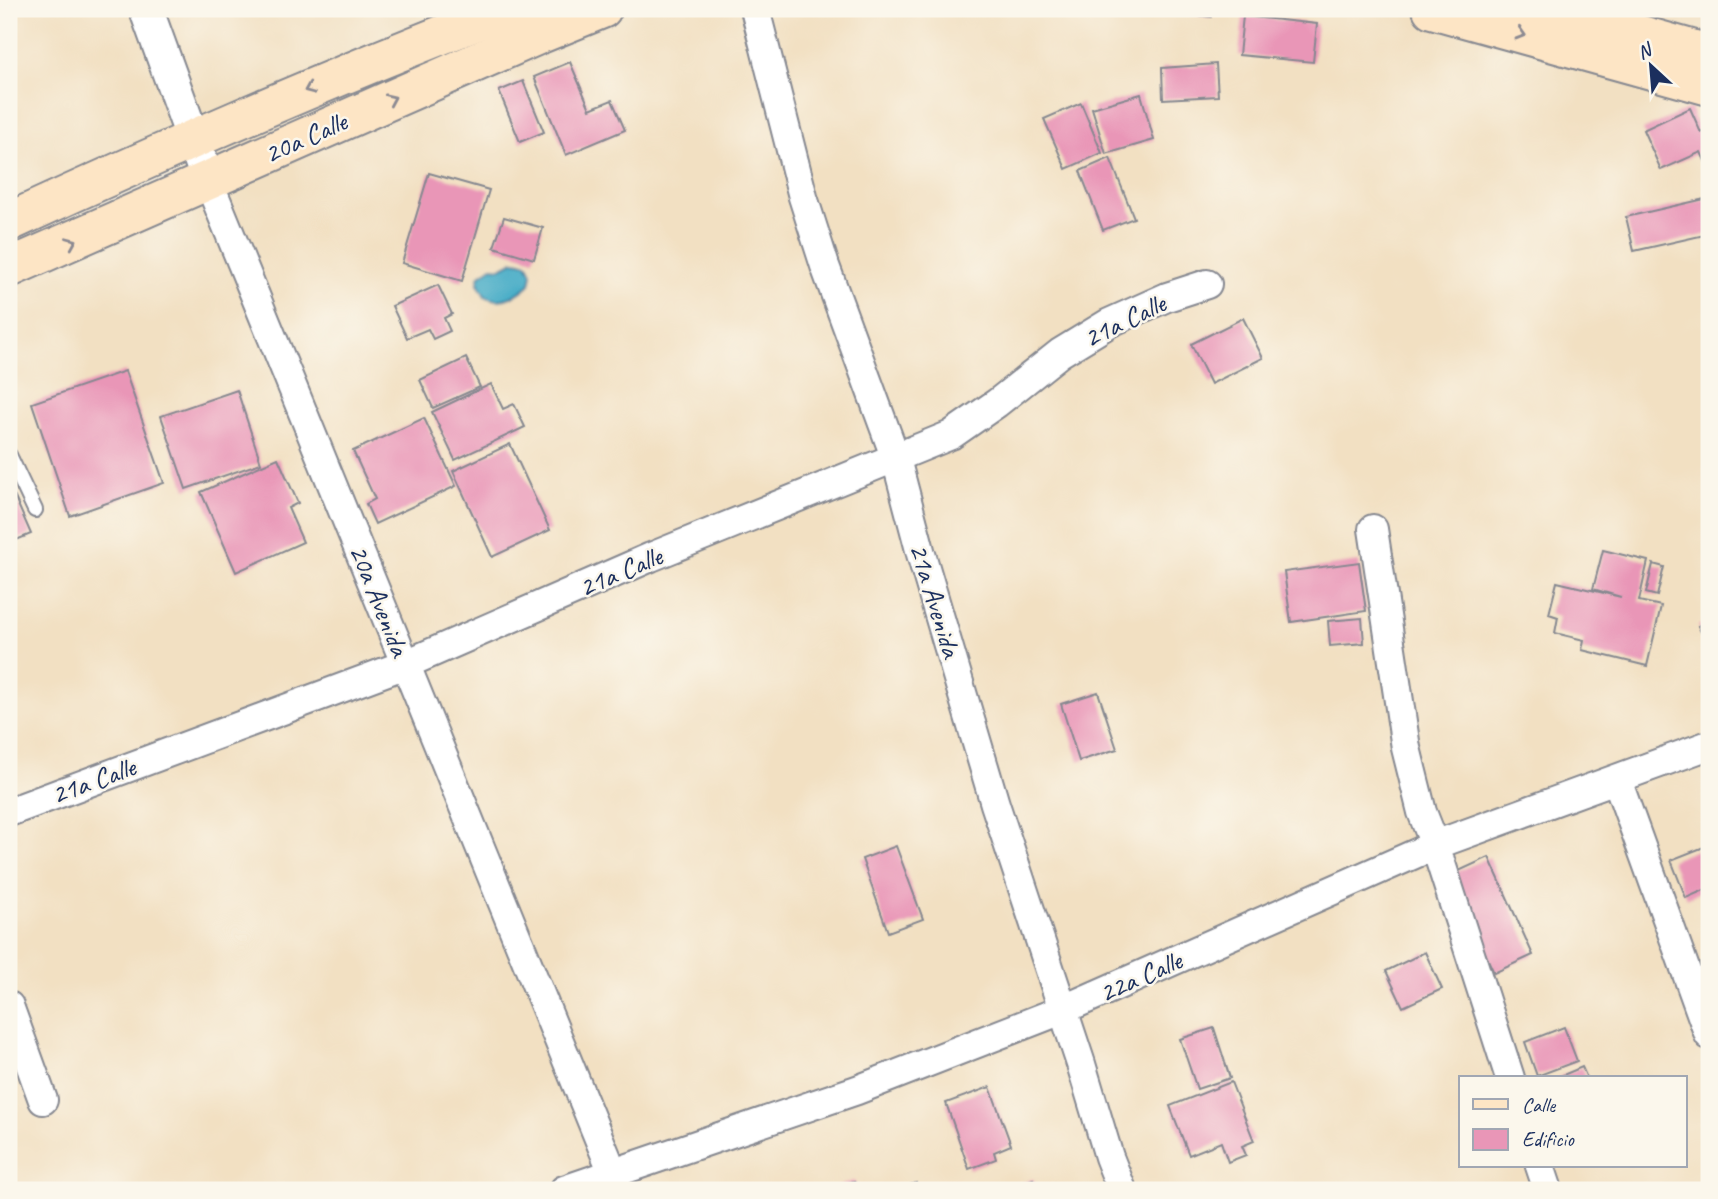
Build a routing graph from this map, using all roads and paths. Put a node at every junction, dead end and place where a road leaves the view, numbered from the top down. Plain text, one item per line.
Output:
1 (146, 9) edge
2 (508, 9) edge
3 (602, 9) edge
4 (755, 9) edge
5 (1432, 9) edge
6 (1548, 9) edge
7 (1709, 54) edge
8 (1709, 86) edge
9 (192, 138) junction
10 (208, 180) junction
11 (9, 222) edge
12 (9, 268) edge
13 (1207, 284) dead end
14 (9, 455) edge
15 (896, 458) junction
16 (35, 510) dead end
17 (1373, 529) dead end
18 (406, 664) junction
19 (1709, 746) edge
20 (1617, 780) junction
21 (9, 812) edge
22 (1434, 845) junction
23 (9, 1006) edge
24 (1062, 1010) junction
25 (1709, 1035) edge
26 (1509, 1076) edge
27 (43, 1100) dead end
28 (1541, 1168) edge
29 (615, 1182) edge
30 (565, 1190) edge
31 (1122, 1190) edge
32 (1548, 1190) edge

1 - 9 street, 20a Avenida
2 -> 9 main road, 20a Calle
10 -> 3 main road, 20a Calle
4 - 15 street, 21a Avenida
5 -> 8 main road
6 - 7 main road
9 - 10 street, 20a Avenida
9 - 11 main road, 20a Calle
12 -> 10 main road, 20a Calle
10 - 18 street, 20a Avenida
13 - 15 street, 21a Calle
14 - 16 lane
15 - 18 street, 21a Calle
15 - 24 street, 21a Avenida
17 - 22 street
18 - 21 street, 21a Calle
18 - 29 street, 20a Avenida
19 - 20 street, 22a Calle
20 - 22 street, 22a Calle
20 - 25 street
22 - 24 street, 22a Calle
22 - 26 street
23 - 27 street
24 - 29 street, 22a Calle
24 - 31 street, 21a Avenida
28 - 32 street
29 - 30 street, 22a Calle

